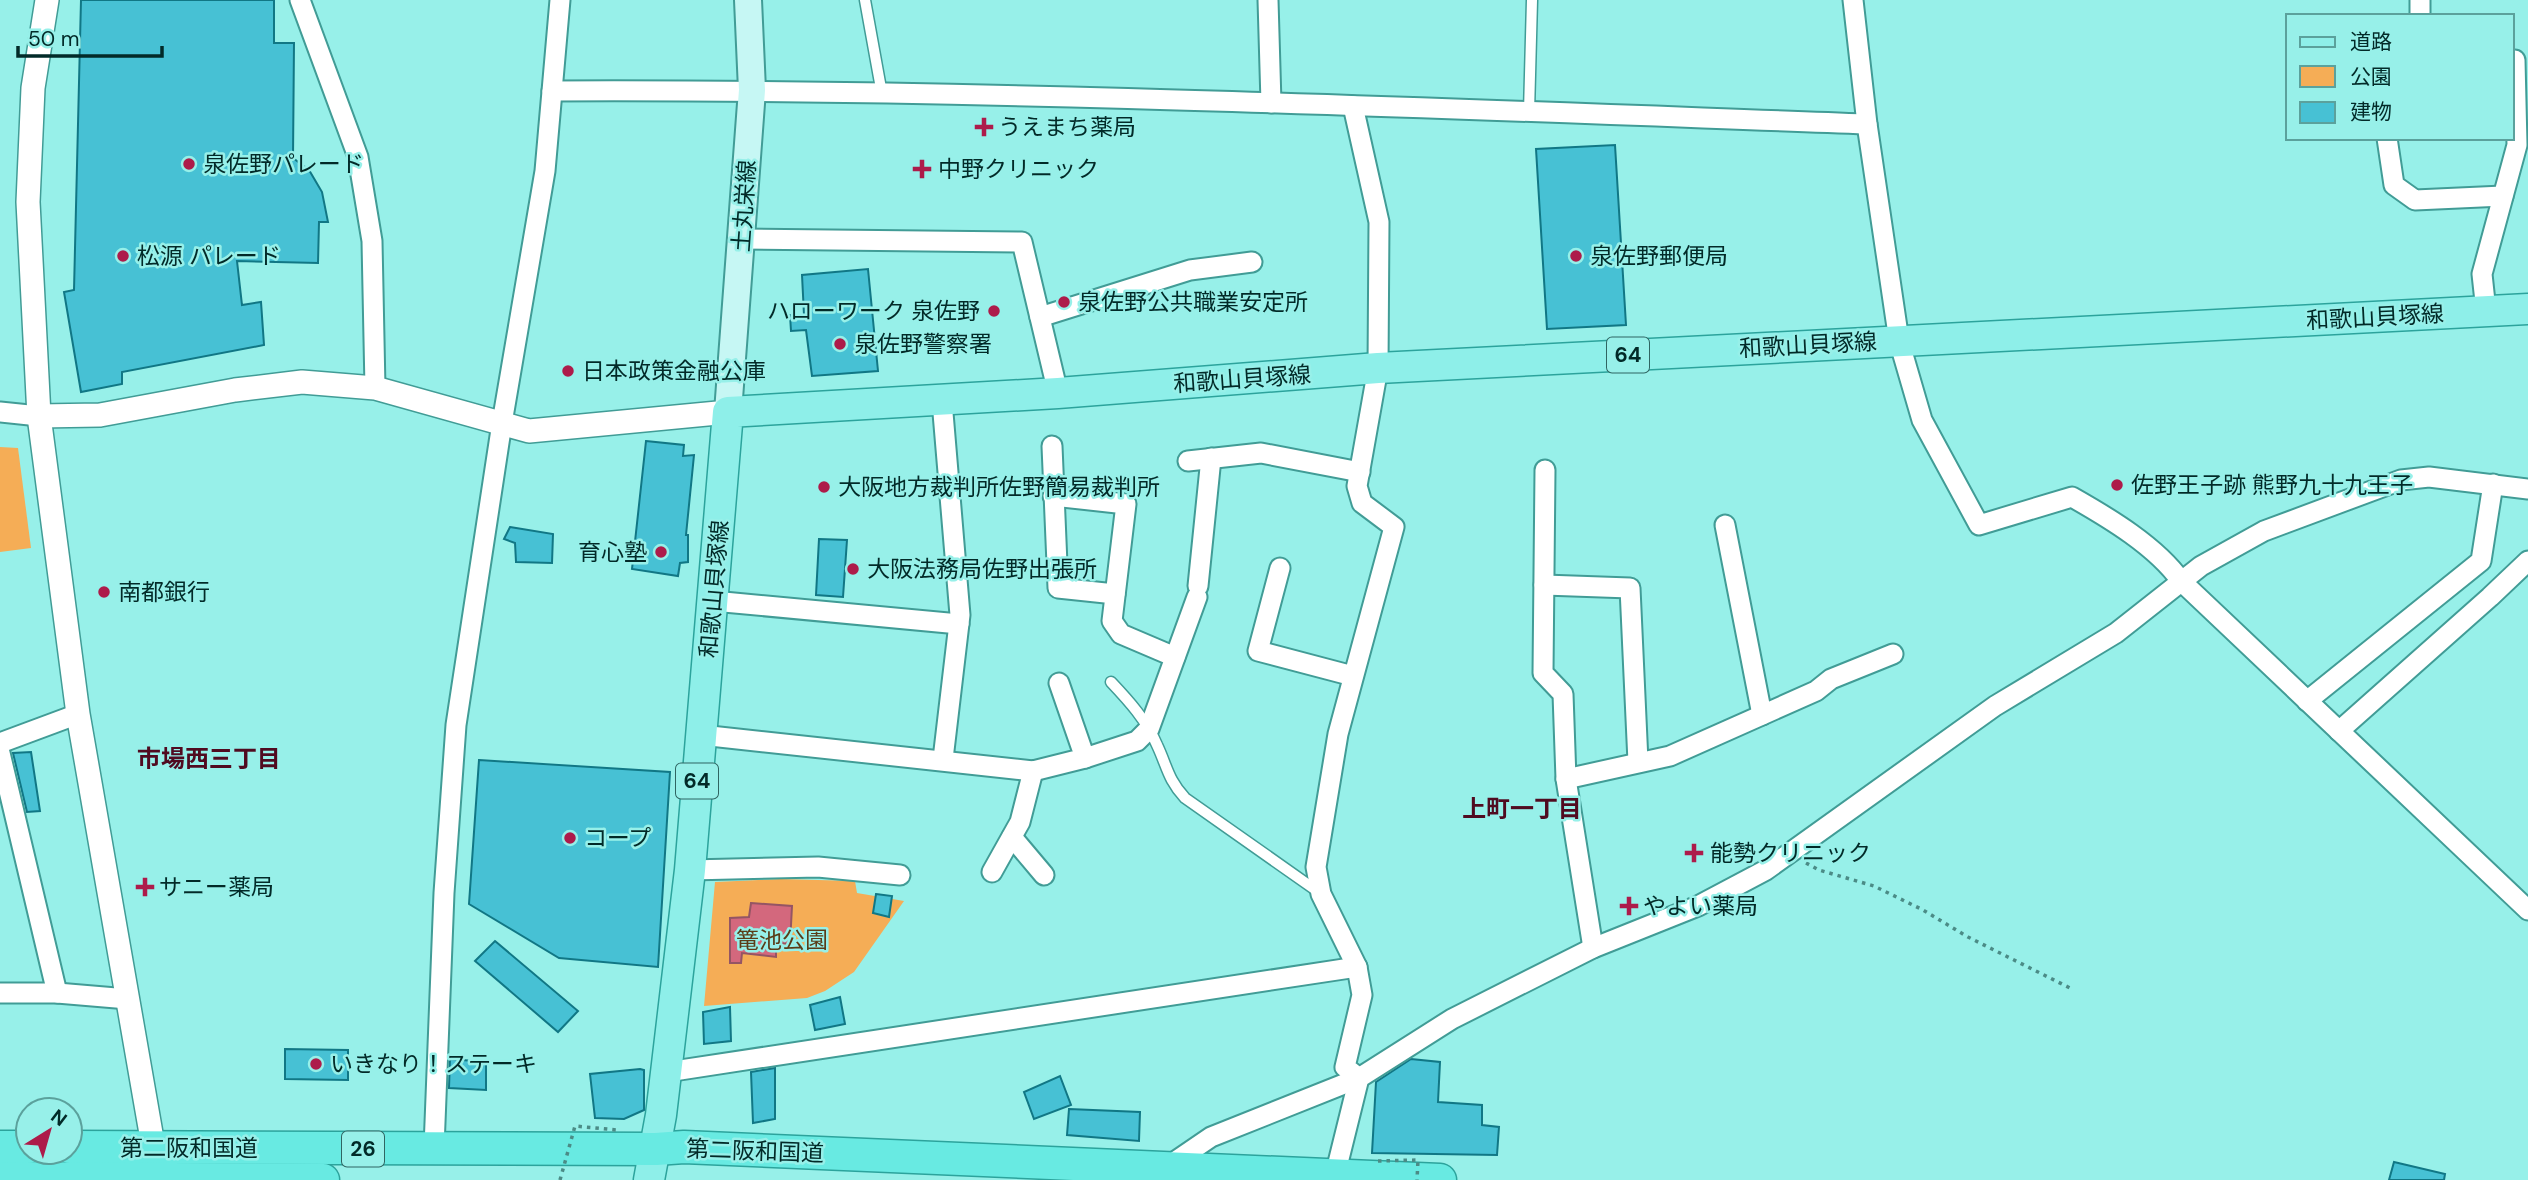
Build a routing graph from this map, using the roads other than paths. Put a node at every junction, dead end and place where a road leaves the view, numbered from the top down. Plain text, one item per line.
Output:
1 (47, 0) edge
2 (300, 0) edge
3 (560, 0) edge
4 (748, 0) edge
5 (865, 0) edge
6 (1268, 0) edge
7 (1532, 0) edge
8 (1853, 0) edge
9 (2518, 60) edge
10 (752, 90) junction
11 (552, 91) junction
12 (882, 93) junction
13 (1271, 103) junction
14 (1353, 106) junction
15 (1529, 112) junction
16 (1867, 124) junction
17 (2387, 140) edge
18 (2503, 197) junction
19 (742, 239) junction
20 (1252, 262) dead end
21 (2528, 309) edge
22 (2486, 311) junction
23 (1040, 317) junction
24 (1899, 341) junction
25 (1378, 369) junction
26 (375, 388) junction
27 (1058, 393) junction
28 (942, 401) junction
29 (0, 412) edge
30 (728, 412) junction
31 (39, 416) junction
32 (502, 423) junction
33 (1052, 446) dead end
34 (1211, 458) junction
35 (1188, 461) dead end
36 (1545, 470) dead end
37 (1360, 472) junction
38 (2493, 484) junction
39 (2528, 489) edge
40 (1053, 496) junction
41 (1725, 525) dead end
42 (2528, 561) edge
43 (1280, 568) dead end
44 (2181, 581) junction
45 (1544, 585) junction
46 (1115, 594) junction
47 (713, 601) junction
48 (958, 624) junction
49 (1893, 654) dead end
50 (1175, 657) junction
51 (1353, 676) junction
52 (1111, 682) dead end
53 (1059, 683) dead end
54 (2307, 701) junction
55 (78, 714) junction
56 (1762, 715) junction
57 (1149, 729) junction
58 (2339, 731) junction
59 (701, 735) junction
60 (0, 743) edge
61 (0, 753) edge
62 (1085, 758) junction
63 (943, 759) junction
64 (1638, 762) junction
65 (1033, 771) junction
66 (1566, 779) junction
67 (8, 824) edge
68 (1012, 837) junction
69 (690, 870) junction
70 (992, 872) dead end
71 (1044, 874) dead end
72 (900, 875) dead end
73 (1321, 894) junction
74 (2527, 904) edge
75 (1593, 948) junction
76 (1357, 967) junction
77 (0, 993) edge
78 (57, 993) junction
79 (128, 999) junction
80 (667, 1072) junction
81 (1359, 1078) junction
82 (434, 1148) junction
83 (656, 1149) junction
84 (84, 1151) edge
85 (1167, 1167) junction
86 (157, 1169) edge
87 (1334, 1177) edge
88 (0, 1178) edge
89 (323, 1180) edge
90 (649, 1180) edge
91 (1440, 1180) edge

1 - 31 street
2 - 26 street
3 - 11 street
4 - 10 main road, 土丸栄線
5 - 12 lane
6 - 13 street
7 - 15 lane
8 - 16 street
9 - 18 street
10 - 11 street
10 - 12 street
10 - 19 main road, 土丸栄線
11 - 32 street
12 - 13 street
13 - 14 street
14 - 15 street
14 - 25 street
15 - 16 street
16 - 24 street
17 - 18 street
18 - 22 street
19 - 23 street
19 - 30 main road, 土丸栄線
20 - 23 street
21 - 22 main road, 和歌山貝塚線 / 64
22 - 24 main road, 和歌山貝塚線 / 64
23 - 27 street
24 - 25 main road, 和歌山貝塚線 / 64
24 - 44 street
25 - 27 main road, 和歌山貝塚線 / 64
25 - 37 street
26 - 31 street
26 - 32 street
27 - 28 main road, 和歌山貝塚線 / 64
28 - 30 main road, 和歌山貝塚線 / 64
28 - 48 street
29 - 31 street
30 - 32 street
30 - 47 main road, 和歌山貝塚線 / 64
31 - 55 street
32 - 82 street
33 - 40 street
34 - 35 street
34 - 37 street
34 - 50 street
36 - 45 street
37 - 51 street
38 - 39 street
38 - 44 street
38 - 54 street
40 - 46 street
40 - 46 street
41 - 56 street
42 - 58 street
43 - 51 street
44 - 54 street
44 - 75 street
45 - 64 street
45 - 66 street
46 - 50 street
47 - 48 street
47 - 59 main road, 和歌山貝塚線 / 64
48 - 63 street
49 - 56 street
50 - 57 street
51 - 73 street
52 - 57 lane
53 - 62 street
54 - 58 street
55 - 60 street
55 - 79 street
56 - 64 street
57 - 62 street
57 - 73 lane
58 - 74 street
59 - 63 street
59 - 69 main road, 和歌山貝塚線 / 64
61 - 67 street
62 - 65 street
63 - 65 street
64 - 66 street
65 - 68 street
66 - 75 street
67 - 78 street
68 - 70 street
68 - 71 street
69 - 72 street
69 - 80 main road, 和歌山貝塚線 / 64
73 - 76 street
75 - 81 street
76 - 80 street
76 - 81 street
77 - 78 street
78 - 79 street
79 - 86 street
80 - 83 main road, 和歌山貝塚線 / 64
81 - 85 street
81 - 87 street
82 - 83 highway, 第二阪和国道 / 26
82 - 86 highway, 第二阪和国道 / 26
83 - 85 highway, 第二阪和国道 / 26
83 - 90 main road, 和歌山貝塚線 / 64
84 - 86 highway, 第二阪和国道 / 26
85 - 87 highway, 第二阪和国道 / 26
86 - 88 highway, 第二阪和国道 / 26
86 - 89 highway, 第二阪和国道 / 26
87 - 91 highway, 第二阪和国道 / 26

